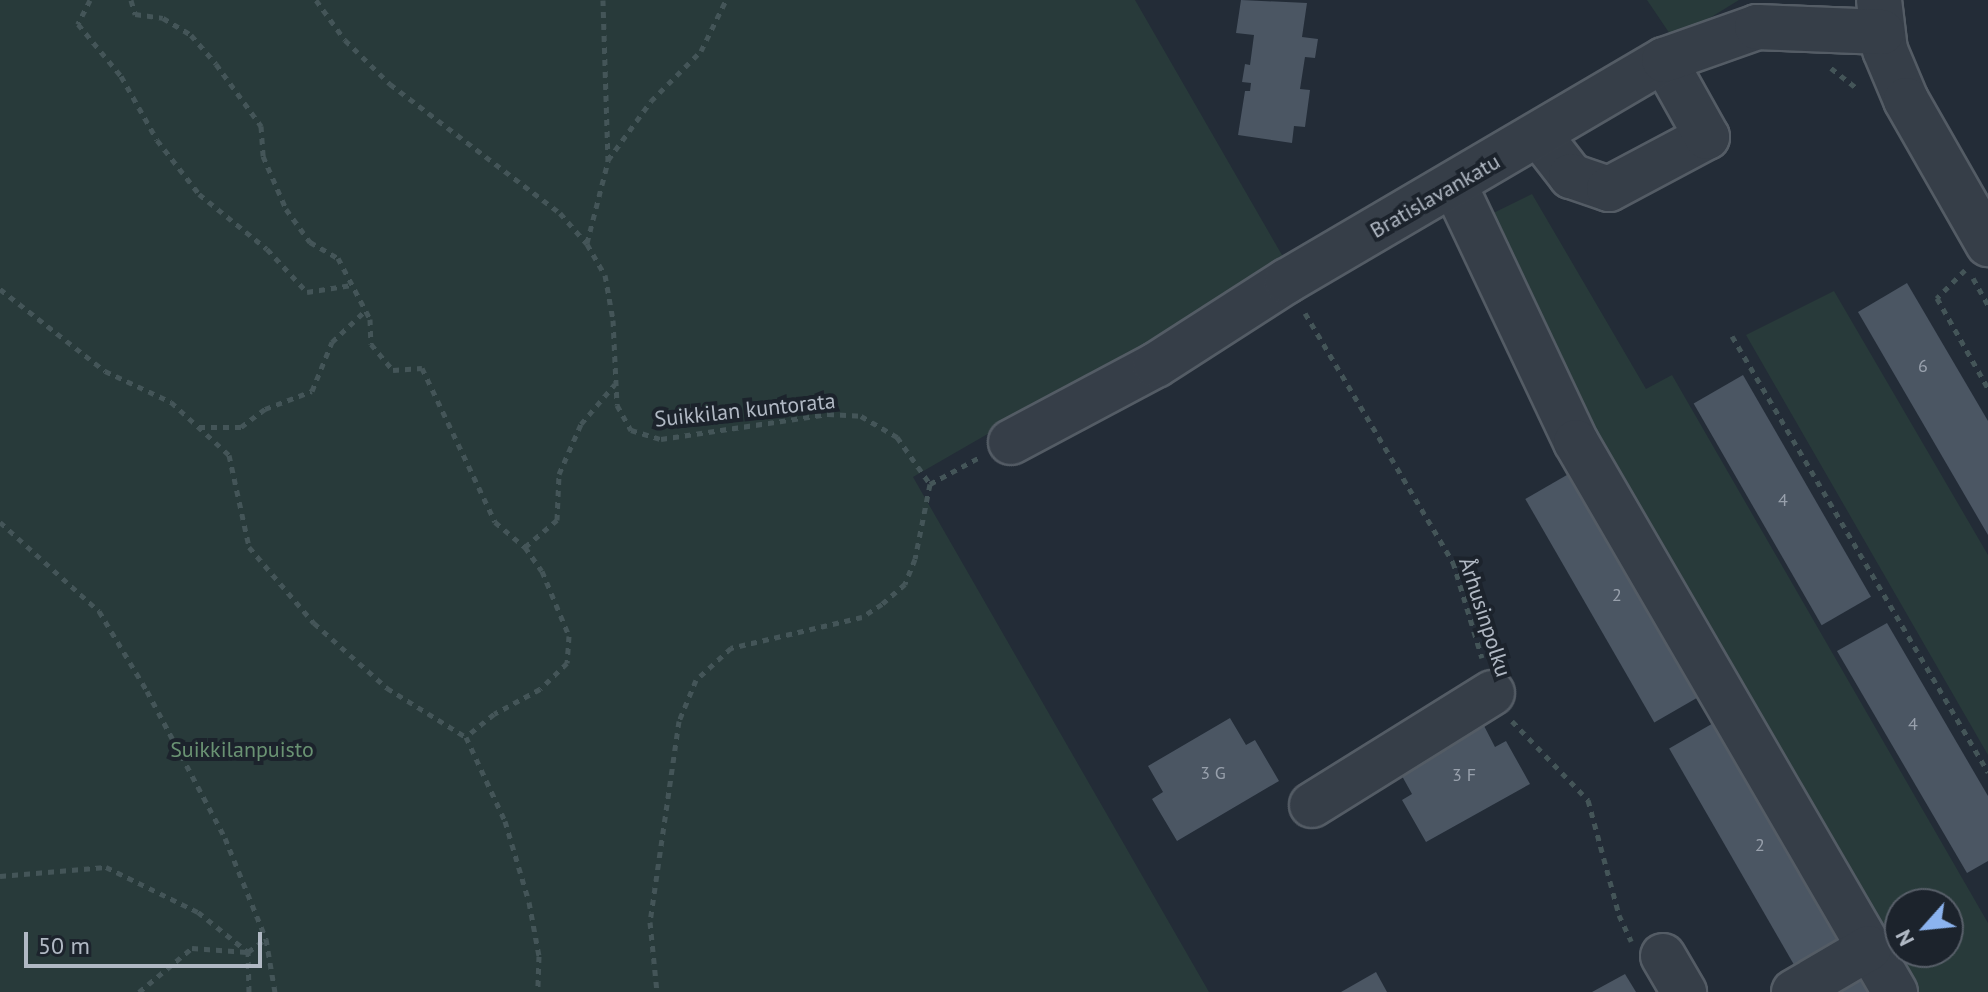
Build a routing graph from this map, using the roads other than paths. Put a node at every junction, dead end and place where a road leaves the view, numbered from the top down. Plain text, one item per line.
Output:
1 (1880, 16) edge
2 (1664, 60) junction
3 (1540, 136) junction
4 (1454, 184) junction
5 (1978, 256) edge
6 (1011, 442) road end
7 (1492, 693) road end
8 (1312, 805) dead end
9 (1869, 948) junction
10 (1794, 992) edge
11 (1895, 992) edge

1 - 2 street, Bratislavankatu
1 - 5 street
2 - 3 street, Bratislavankatu
2 - 3 street
3 - 4 street, Bratislavankatu
4 - 6 street, Bratislavankatu
4 - 9 street
7 - 8 street
9 - 10 street
9 - 11 street

